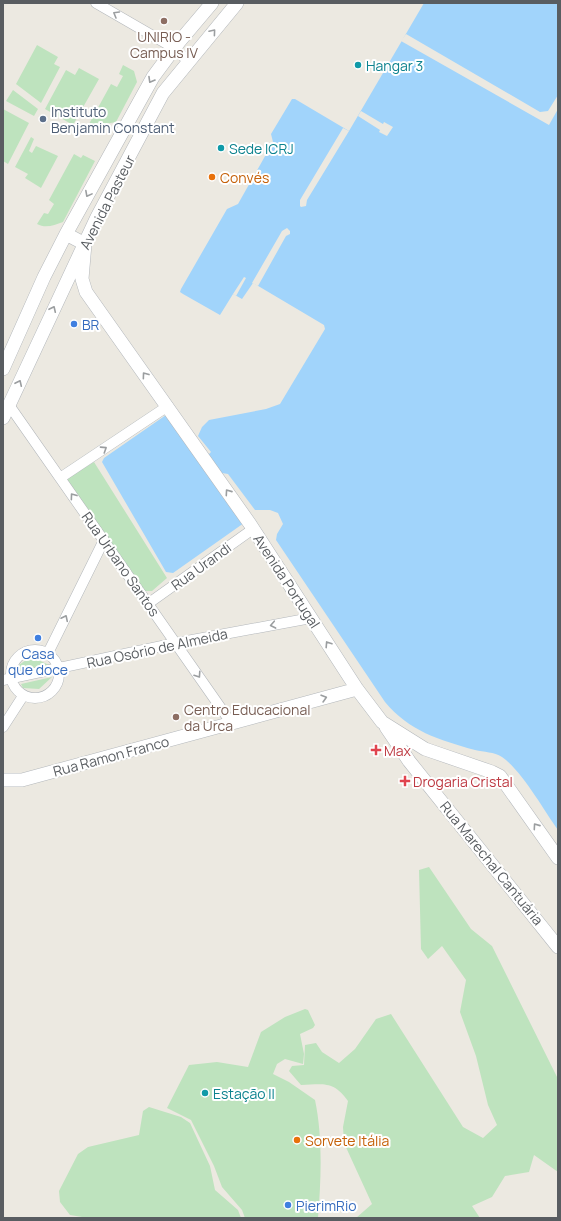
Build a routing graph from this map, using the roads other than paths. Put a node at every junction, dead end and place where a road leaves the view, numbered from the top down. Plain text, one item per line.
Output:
1 (96, 3) edge
2 (212, 3) edge
3 (237, 3) edge
4 (174, 48) junction
5 (189, 61) junction
6 (66, 234) junction
7 (85, 244) junction
8 (49, 267) junction
9 (68, 278) junction
10 (3, 369) edge
11 (8, 405) junction
12 (170, 409) junction
13 (3, 418) edge
14 (60, 478) junction
15 (252, 527) junction
16 (104, 540) junction
17 (148, 603) junction
18 (311, 618) junction
19 (176, 643) junction
20 (48, 653) junction
21 (59, 669) junction
22 (7, 679) edge
23 (357, 689) junction
24 (23, 696) junction
25 (382, 722) junction
26 (232, 724) junction
27 (3, 727) edge
28 (425, 749) junction
29 (410, 761) junction
30 (3, 780) edge
31 (558, 858) edge
32 (558, 947) edge

4 -> 1 street
2 - 4 street, Avenida Pasteur
5 -> 3 street, Avenida Pasteur
4 - 5 street
4 -> 6 street, Avenida Pasteur
5 - 7 street, Avenida Pasteur
6 - 7 street
6 - 8 street, Avenida Pasteur
7 - 9 street, Avenida Pasteur
12 -> 7 street, Avenida Portugal
8 - 9 street
8 - 10 street, Avenida Pasteur
11 -> 9 street, Avenida Pasteur
11 - 13 street, Avenida Pasteur
11 - 14 street, Rua Urbano Santos
14 -> 12 street
15 -> 12 street, Avenida Portugal
16 -> 14 street, Rua Urbano Santos
15 - 17 street, Rua Urandi
15 - 18 street, Avenida Portugal
16 - 17 street, Rua Urbano Santos
20 -> 16 street
17 - 19 street, Rua Urbano Santos
18 -> 19 street, Rua Osório de Almeida
23 -> 18 street, Avenida Portugal
19 - 21 street, Rua Osório de Almeida
19 -> 26 street, Rua Urbano Santos
20 - 21 street
20 - 22 street
21 - 22 street, Rua Osório de Almeida
21 - 24 street
22 - 24 street
23 - 25 street, Avenida Portugal
26 -> 23 street, Rua Ramon Franco
24 - 27 street
25 - 28 street, Avenida Portugal
25 - 29 street, Rua Marechal Cantuária
26 - 30 street, Rua Ramon Franco
28 - 29 street
31 -> 28 street, Avenida Portugal
29 - 32 street, Rua Marechal Cantuária

